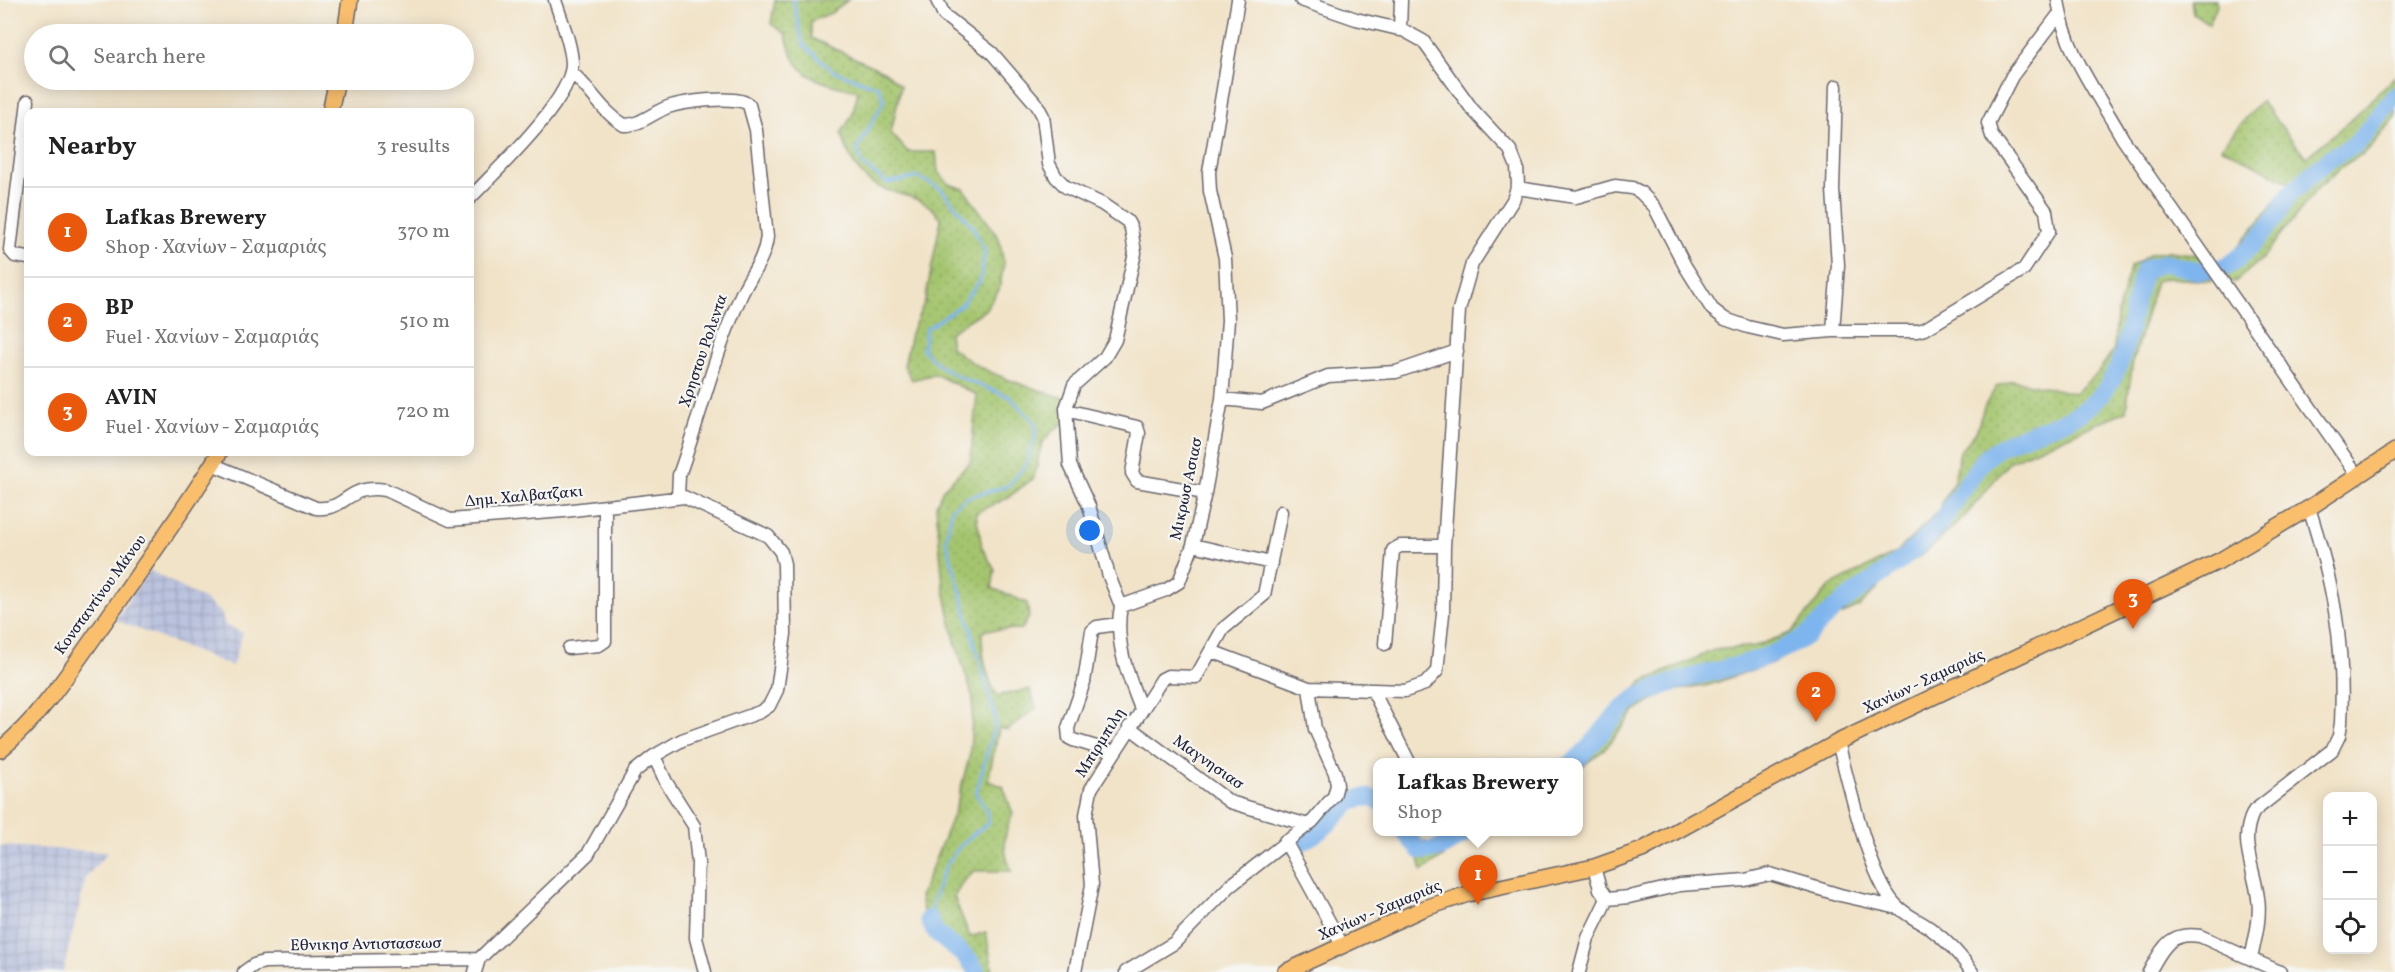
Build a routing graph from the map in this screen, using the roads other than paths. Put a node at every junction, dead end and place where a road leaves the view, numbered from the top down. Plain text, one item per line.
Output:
1 (350, 0) edge
2 (555, 0) edge
3 (937, 0) edge
4 (1238, 0) edge
5 (1301, 0) edge
6 (1401, 0) edge
7 (2058, 0) edge
8 (2060, 13) junction
9 (346, 24) edge
10 (1400, 30) junction
11 (571, 72) junction
12 (1836, 86) dead end
13 (335, 90) edge
14 (28, 102) dead end
15 (27, 108) edge
16 (331, 108) edge
17 (24, 135) edge
18 (1517, 188) junction
19 (474, 194) edge
20 (24, 257) edge
21 (1833, 331) junction
22 (1457, 351) junction
23 (1222, 399) junction
24 (1066, 410) junction
25 (2395, 451) edge
26 (216, 458) edge
27 (2358, 476) junction
28 (1205, 493) junction
29 (678, 496) junction
30 (605, 507) junction
31 (2308, 508) junction
32 (1281, 512) dead end
33 (1193, 545) junction
34 (1444, 546) junction
35 (1271, 563) junction
36 (1121, 606) junction
37 (1118, 624) junction
38 (1385, 644) dead end
39 (569, 648) dead end
40 (1211, 651) junction
41 (1309, 688) junction
42 (1373, 691) junction
43 (1141, 710) junction
44 (1129, 727) junction
45 (1838, 742) junction
46 (0, 750) edge
47 (1113, 752) junction
48 (654, 756) junction
49 (1407, 758) edge
50 (1308, 825) junction
51 (1285, 841) junction
52 (1594, 867) junction
53 (1607, 899) junction
54 (1898, 908) junction
55 (1342, 945) junction
56 (479, 959) junction
57 (2251, 959) junction
58 (354, 967) edge
59 (249, 968) edge
60 (475, 972) edge
61 (705, 972) edge
62 (1075, 972) edge
63 (1126, 972) edge
64 (1285, 972) edge
65 (1579, 972) edge
66 (1972, 972) edge
67 (2149, 972) edge
68 (2280, 972) edge

1 - 9 main road
2 - 11 street
3 - 24 street
4 - 23 street, Μικρωσ Ασιασ
5 - 10 street
6 - 10 street
7 - 8 street
8 - 21 street
8 - 27 street
10 - 18 street
11 - 19 street
11 - 29 street, Χρηστου Ρολεντα
12 - 21 street
13 - 16 main road
14 - 15 street
17 - 20 street
18 - 21 street
18 - 22 street
22 - 23 street
22 - 34 street
23 - 28 street, Μικρωσ Ασιασ
24 - 28 street
24 - 36 street
25 - 27 main road, Χανίων - Σαμαριάς
26 - 30 street, Δημ. Χαλβατζακι
26 - 46 main road, Κονσταντίνου Μάνου
27 - 31 main road, Χανίων - Σαμαριάς
28 - 33 street, Μικρωσ Ασιασ
29 - 30 street, Δημ. Χαλβατζακι
29 - 48 street
30 - 39 street
31 - 45 main road, Χανίων - Σαμαριάς
31 - 57 street
32 - 35 street
33 - 35 street
33 - 36 street, Μικρωσ Ασιασ
34 - 38 street
34 - 42 street
35 - 40 street
36 - 37 street
37 - 43 street
37 - 47 street
40 - 41 street
40 - 43 street, Μπιρμπιλη
41 - 42 street
41 - 50 street
42 - 49 street
43 - 44 street, Μπιρμπιλη
44 - 47 street, Μπιρμπιλη
44 - 50 street, Μαγνησιασ
45 - 52 main road, Χανίων - Σαμαριάς
45 - 54 street
47 - 62 street, Μπιρμπιλη
48 - 56 street
48 - 61 street
50 - 51 street
51 - 55 street
51 - 63 street
52 - 53 street
52 - 55 main road, Χανίων - Σαμαριάς
53 - 54 street
53 - 65 street
54 - 66 street
55 - 64 main road, Χανίων - Σαμαριάς
56 - 58 street, Εθνικησ Αντιστασεωσ
56 - 60 street
57 - 67 street
57 - 68 street
58 - 59 street, Εθνικησ Αντιστασεωσ

